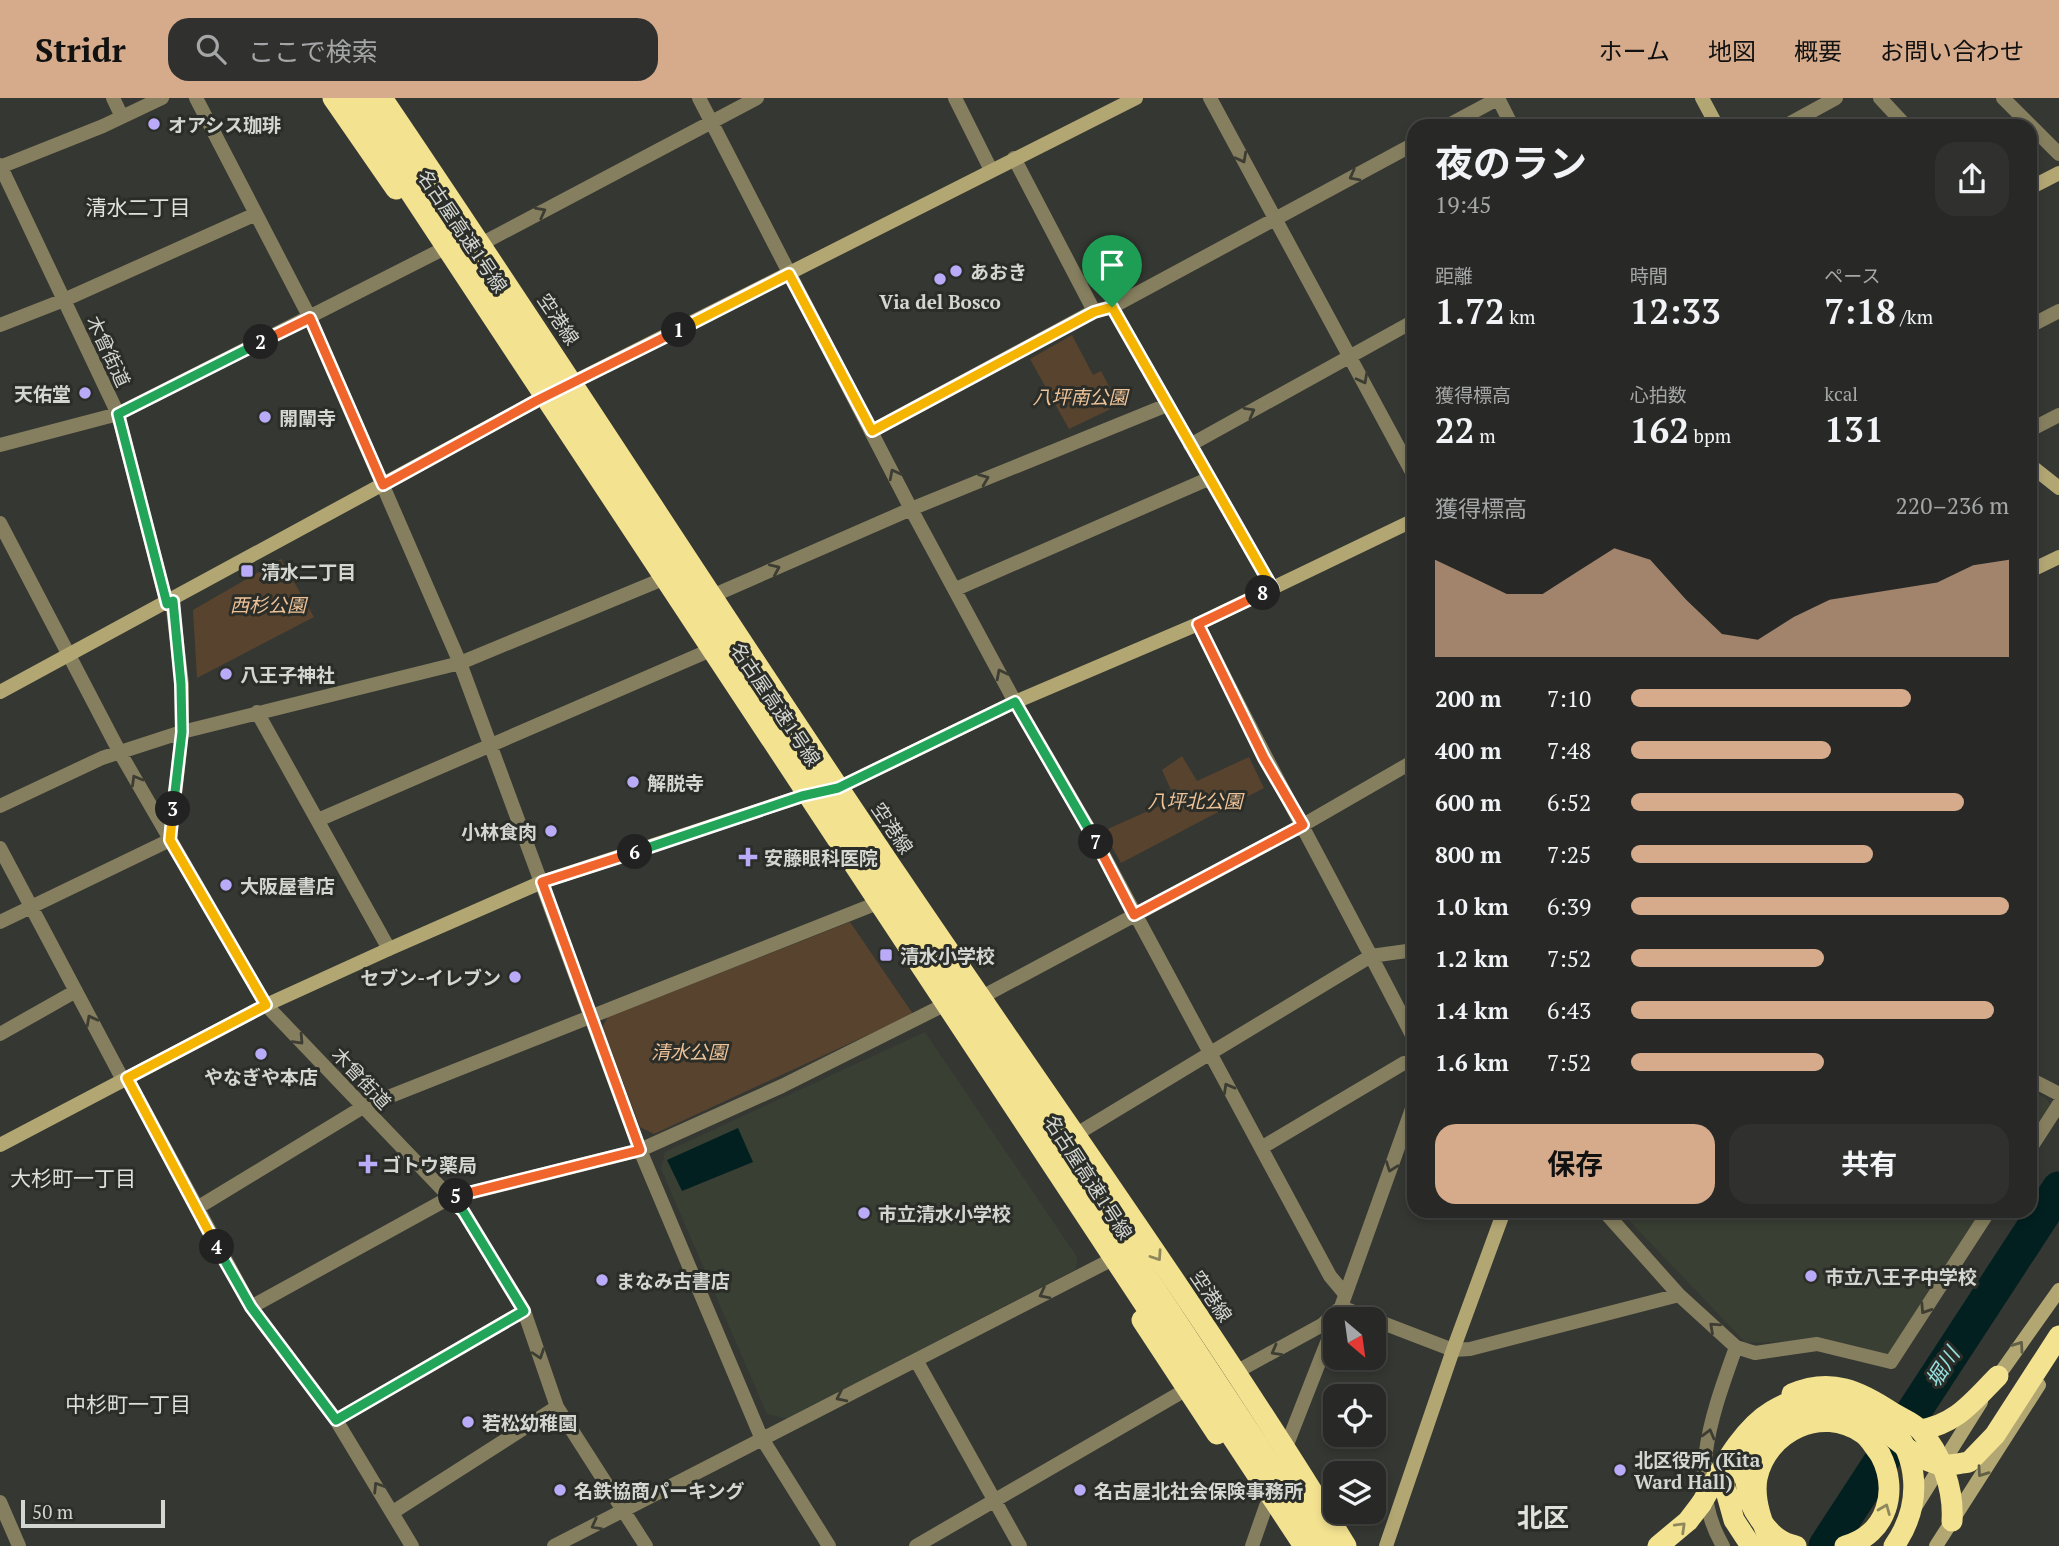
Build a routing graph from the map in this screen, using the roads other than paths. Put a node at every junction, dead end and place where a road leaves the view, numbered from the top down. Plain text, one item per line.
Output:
1 (113, 98) edge
2 (162, 98) edge
3 (196, 98) edge
4 (333, 98) edge
5 (348, 98) edge
6 (369, 98) edge
7 (382, 98) edge
8 (699, 98) edge
9 (757, 98) edge
10 (955, 98) edge
11 (1136, 98) edge
12 (1210, 98) edge
13 (1498, 98) edge
14 (1702, 98) edge
15 (1836, 98) edge
16 (1880, 98) edge
17 (2003, 98) edge
18 (122, 117) junction
19 (1460, 119) edge
20 (1508, 119) edge
21 (1713, 119) edge
22 (1798, 119) edge
23 (1900, 119) edge
24 (2024, 119) edge
25 (711, 122) junction
26 (2037, 132) edge
27 (1407, 148) edge
28 (2059, 154) edge
29 (1014, 158) junction
30 (0, 166) edge
31 (991, 170) junction
32 (2059, 173) edge
33 (2037, 184) edge
34 (256, 214) junction
35 (1275, 219) junction
36 (481, 244) junction
37 (439, 251) junction
38 (789, 274) junction
39 (64, 300) junction
40 (1112, 307) junction
41 (2059, 311) edge
42 (1094, 312) junction
43 (310, 318) junction
44 (2037, 322) edge
45 (0, 325) edge
46 (1407, 325) edge
47 (1350, 356) junction
48 (575, 384) junction
49 (536, 401) junction
50 (1167, 405) junction
51 (118, 414) junction
52 (2059, 415) edge
53 (2037, 426) edge
54 (872, 431) junction
55 (0, 445) edge
56 (1190, 445) junction
57 (1407, 463) edge
58 (2037, 471) edge
59 (1208, 479) junction
60 (383, 485) junction
61 (2059, 488) edge
62 (911, 509) junction
63 (0, 523) edge
64 (1407, 523) edge
65 (2059, 557) edge
66 (2037, 568) edge
67 (658, 581) junction
68 (956, 589) junction
69 (1273, 589) junction
70 (712, 596) junction
71 (170, 602) junction
72 (1198, 624) junction
73 (706, 652) junction
74 (69, 656) junction
75 (460, 663) junction
76 (0, 692) edge
77 (1015, 702) junction
78 (257, 712) junction
79 (182, 732) junction
80 (492, 745) junction
81 (120, 751) junction
82 (1407, 765) edge
83 (838, 788) junction
84 (802, 796) junction
85 (0, 806) edge
86 (318, 820) junction
87 (1303, 825) junction
88 (170, 840) junction
89 (0, 848) edge
90 (542, 882) junction
91 (875, 904) junction
92 (31, 907) junction
93 (1134, 915) junction
94 (0, 922) edge
95 (388, 949) junction
96 (1407, 951) edge
97 (1371, 956) junction
98 (76, 991) junction
99 (980, 998) junction
100 (266, 1005) junction
101 (940, 1007) junction
102 (589, 1015) junction
103 (1407, 1025) edge
104 (0, 1034) edge
105 (1209, 1054) junction
106 (1407, 1063) edge
107 (125, 1079) junction
108 (2037, 1083) edge
109 (2059, 1094) edge
110 (2059, 1104) edge
111 (363, 1107) junction
112 (1407, 1123) edge
113 (1075, 1135) junction
114 (2037, 1138) edge
115 (0, 1145) edge
116 (1261, 1148) junction
117 (640, 1150) junction
118 (449, 1198) junction
119 (197, 1208) junction
120 (1501, 1218) edge
121 (1610, 1218) edge
122 (1984, 1218) edge
123 (1110, 1261) junction
124 (2059, 1290) edge
125 (1158, 1291) junction
126 (1679, 1295) junction
127 (251, 1307) junction
128 (1339, 1307) edge
129 (1341, 1307) edge
130 (524, 1311) junction
131 (1323, 1324) edge
132 (1386, 1327) edge
133 (2059, 1336) edge
134 (1737, 1347) junction
135 (1453, 1350) junction
136 (2059, 1352) edge
137 (1323, 1354) edge
138 (916, 1360) junction
139 (1236, 1372) junction
140 (1998, 1376) junction
141 (1187, 1389) junction
142 (557, 1408) junction
143 (336, 1420) junction
144 (1920, 1430) junction
145 (761, 1437) junction
146 (1286, 1447) junction
147 (1917, 1453) junction
148 (1942, 1465) junction
149 (1921, 1499) junction
150 (0, 1502) edge
151 (996, 1502) junction
152 (1266, 1506) junction
153 (623, 1509) junction
154 (393, 1512) junction
155 (1952, 1521) junction
156 (19, 1546) edge
157 (412, 1546) edge
158 (554, 1546) edge
159 (646, 1546) edge
160 (829, 1546) edge
161 (916, 1546) edge
162 (1020, 1546) edge
163 (1252, 1546) edge
164 (1292, 1546) edge
165 (1304, 1546) edge
166 (1318, 1546) edge
167 (1325, 1546) edge
168 (1343, 1546) edge
169 (1386, 1546) edge
170 (1658, 1546) edge
171 (1723, 1546) edge
172 (1751, 1546) edge
173 (1772, 1546) edge
174 (1796, 1546) edge
175 (1845, 1546) edge
176 (1892, 1546) edge
177 (1936, 1546) edge

1 - 18 street
2 - 18 street
3 - 34 street
4 - 37 highway
5 - 123 highway, 名古屋高速1号線, bridge
6 - 125 highway, 名古屋高速1号線, bridge
7 - 36 highway, 空港線
8 - 25 street
9 - 25 street
10 - 31 street
11 - 29 street
12 -> 35 street
13 - 19 street
13 - 20 street
14 - 21 street
15 - 22 street
16 - 23 street
17 - 24 street
18 - 30 street
36 -> 25 street
25 - 38 street
26 - 28 street
27 -> 35 street
29 - 31 street
29 - 42 street
30 - 39 street, 木曾街道
31 - 38 street
32 - 33 street
34 - 39 street
34 - 43 street
35 - 40 street
35 - 47 street
36 - 48 highway, 空港線
37 - 43 street
37 - 49 highway
38 - 48 street
38 - 54 street
39 - 45 street
39 - 51 street, 木曾街道
40 - 42 street
40 - 50 street
41 - 44 street
42 - 54 street
43 - 51 street
43 - 60 street
46 - 47 street
56 -> 47 street
47 -> 57 street
48 - 49 street
48 - 70 highway, 空港線
49 - 60 street
49 - 67 highway
50 - 56 street
62 -> 50 street
51 - 55 street
51 - 71 street, 木曾街道
52 - 53 street
62 -> 54 street
56 - 59 street
58 - 61 street
59 - 68 street
59 - 69 street
60 - 71 street
60 - 75 street
62 - 68 street
70 -> 62 street
63 - 74 street
64 - 69 street
65 - 66 street
67 - 73 highway
67 - 75 street
77 -> 68 street
69 - 72 street
70 - 83 highway, 空港線
71 - 74 street
71 - 79 street, 木曾街道
72 - 77 street
72 - 87 street
73 - 80 street
73 - 84 highway
74 - 76 street
74 - 81 street
75 - 78 street
75 - 80 street
77 - 83 street
77 - 93 street
78 - 79 street
78 - 86 street
79 - 81 street
79 - 88 street, 木曾街道
80 - 86 street
80 - 90 street
81 - 85 street
88 -> 81 street
82 - 87 street
83 - 84 street
83 - 99 highway, 空港線
84 - 90 street
84 - 91 highway
86 - 95 street
87 - 93 street
87 - 97 street
88 - 92 street
88 - 100 street, 木曾街道
89 - 92 street
90 - 95 street
90 - 102 street
91 - 101 highway
91 - 102 street
92 - 94 street
92 - 98 street
93 - 99 street
93 - 105 street
95 - 100 street
96 - 97 street
97 - 103 street
97 - 105 street
98 - 104 street
107 -> 98 street
99 - 113 highway, 空港線
100 - 107 street
100 -> 111 street, 木曾街道
101 - 117 street
101 - 123 highway
102 - 111 street
102 - 117 street
105 - 113 street
116 -> 105 street
106 - 116 street
107 - 115 street
107 - 119 street
108 - 109 street
110 - 114 street
111 - 118 street, 木曾街道
111 - 119 street
112 -> 129 street
113 -> 139 highway, 空港線
116 - 128 street
117 - 118 street
117 - 145 street
118 - 127 street
118 - 130 street, 木曾街道
119 - 127 street
120 - 135 street
121 - 126 street
122 -> 134 street
123 -> 138 street
123 - 141 highway
123 - 165 highway, 名古屋高速1号線, bridge
123 - 166 highway, bridge
140 -> 124 street
125 - 167 highway, 名古屋高速1号線, bridge
125 - 168 highway, bridge
134 -> 126 street
126 - 135 street
127 - 143 street
130 -> 142 street, 木曾街道
130 - 143 street
131 -> 139 street
132 - 135 street
133 - 148 highway
171 -> 134 street
135 - 169 street
136 -> 155 street
137 - 146 street
138 -> 145 street
138 - 151 street
139 - 146 highway, 空港線
140 - 144 highway
140 - 148 street
141 - 151 street
141 - 152 highway
142 - 153 street, 木曾街道
142 - 154 street
154 -> 143 street
144 - 148 highway
144 - 172 highway, bridge
145 - 153 street
145 - 160 street
146 - 168 highway, 空港線
147 - 148 highway
147 - 149 highway
147 - 174 highway, bridge
148 - 149 street
148 - 155 highway
149 - 176 street
150 - 156 street
151 - 161 street
151 - 162 street
152 - 163 street
152 - 164 highway
153 -> 158 street
153 - 159 street, 木曾街道
154 - 157 street
155 - 177 street
170 -> 176 highway, bridge
175 -> 173 highway, bridge

